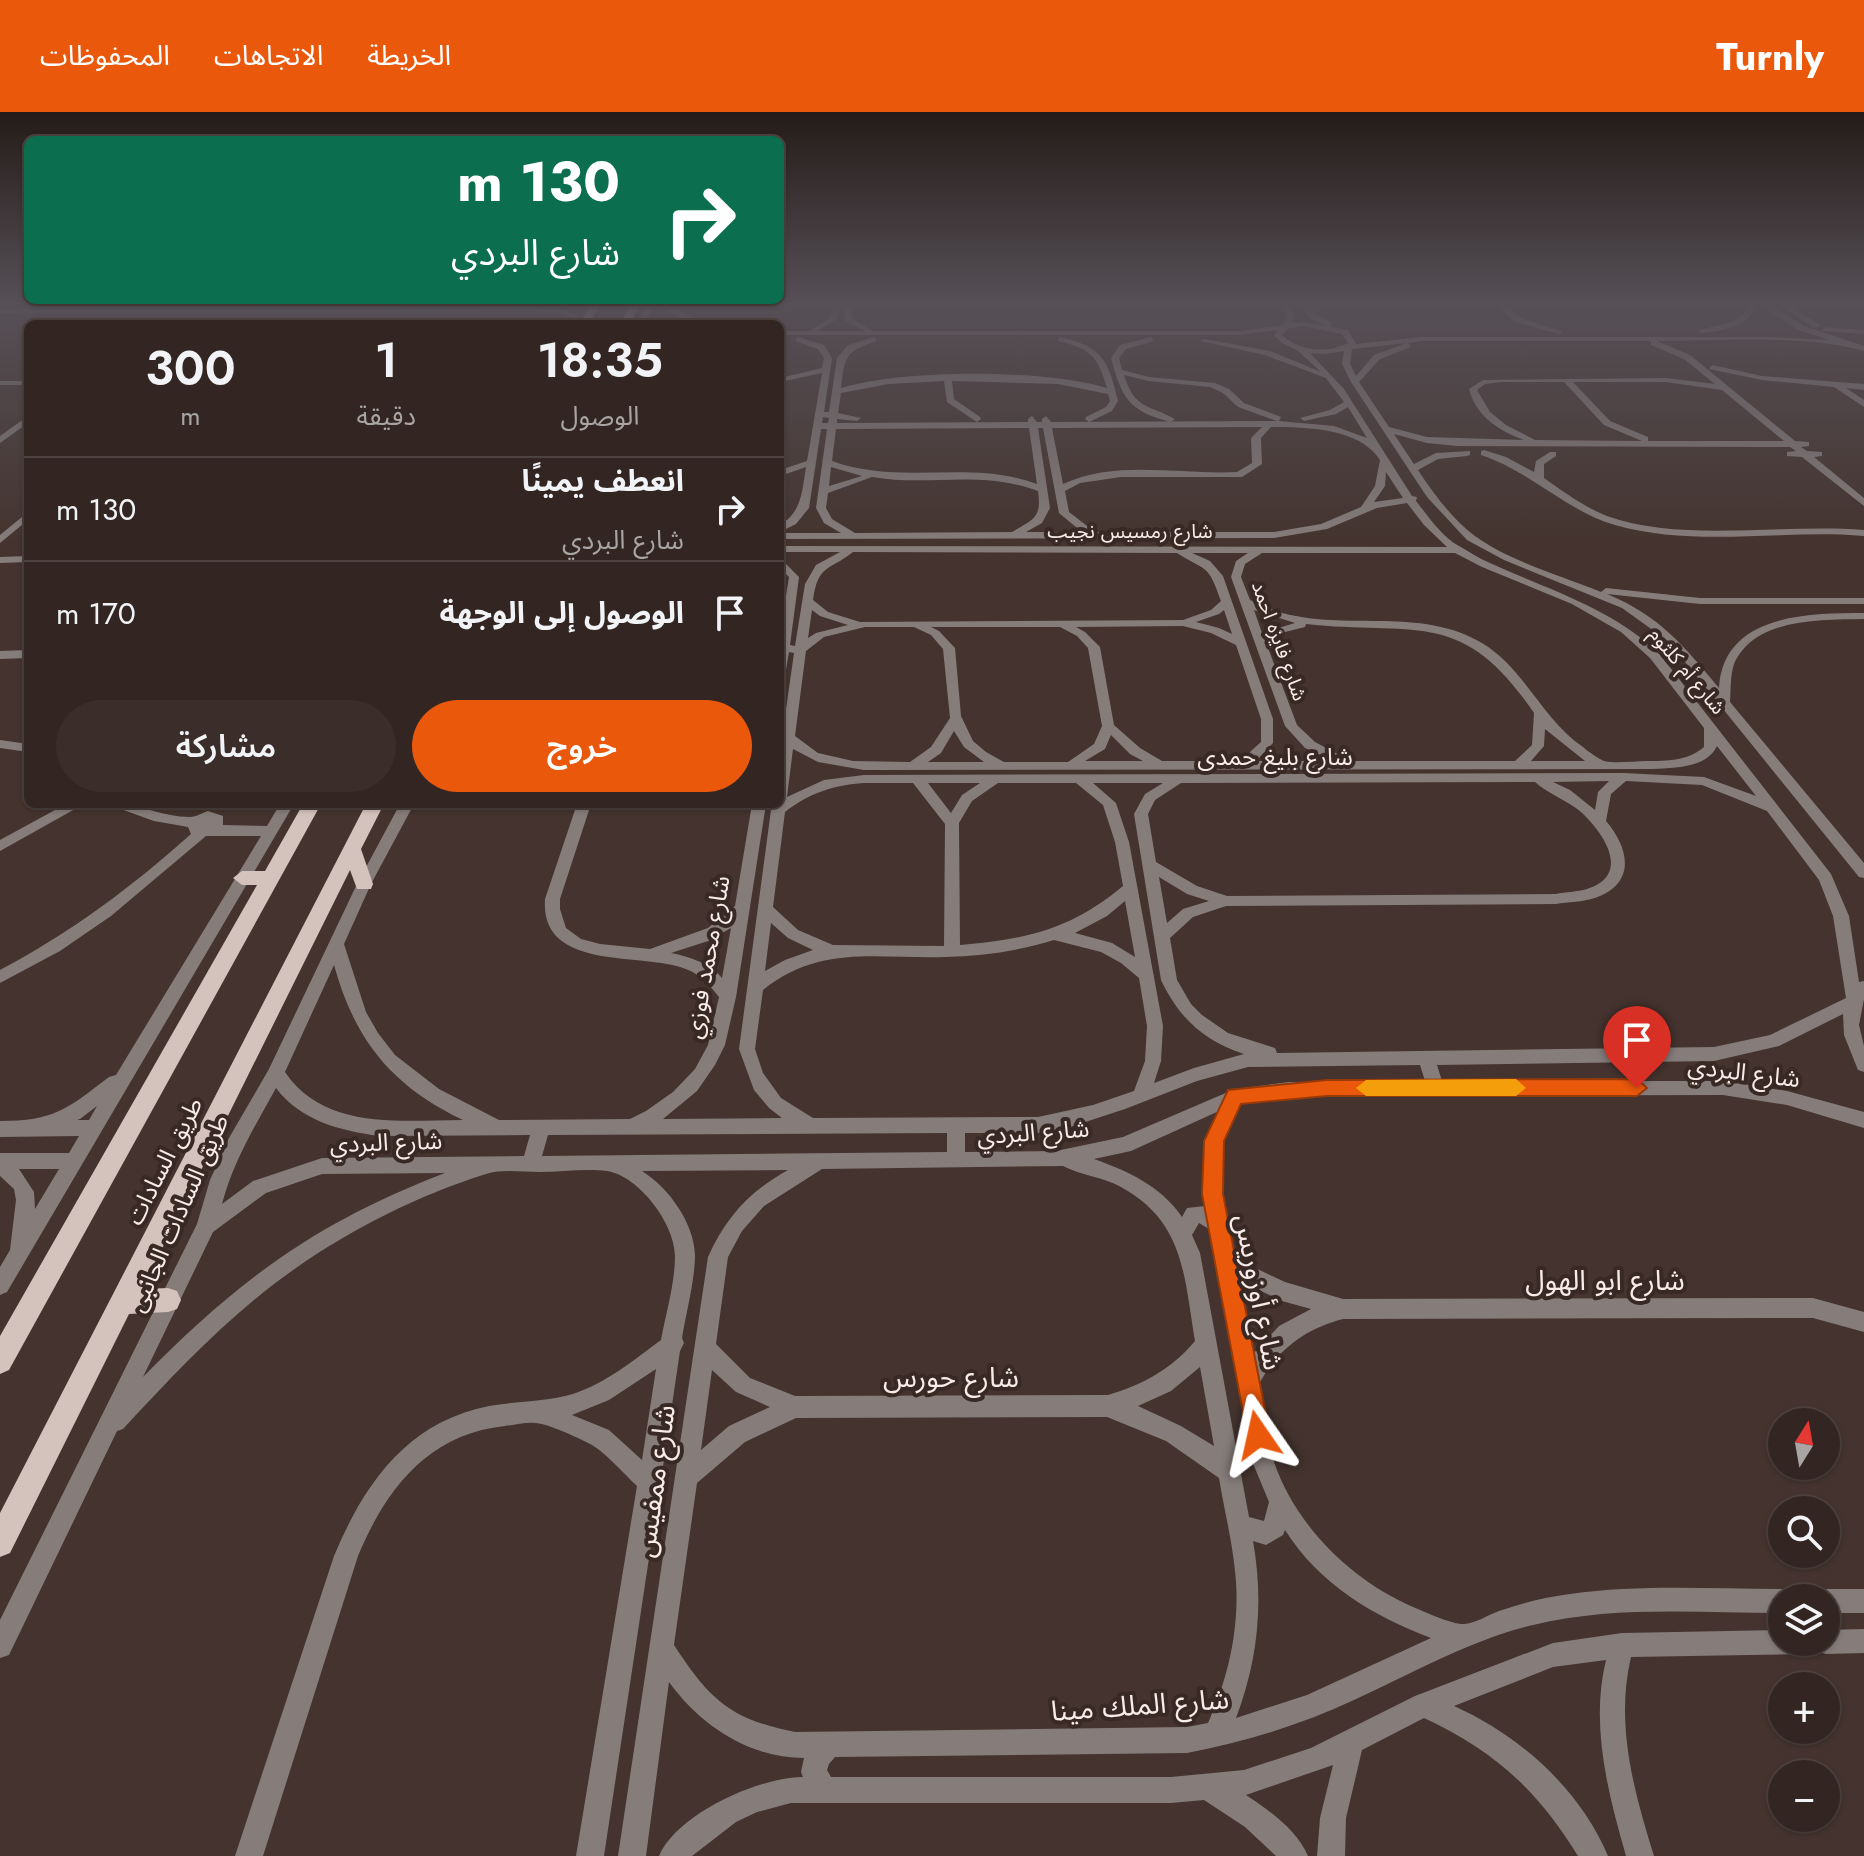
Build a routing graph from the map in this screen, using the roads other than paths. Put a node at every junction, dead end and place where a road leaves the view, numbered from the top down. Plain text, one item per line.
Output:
1 (821, 385) edge
2 (837, 385) edge
3 (862, 385) edge
4 (948, 385) edge
5 (1085, 385) edge
6 (1109, 385) edge
7 (1122, 385) edge
8 (1144, 385) edge
9 (1213, 385) edge
10 (1335, 385) edge
11 (1357, 385) edge
12 (1476, 385) edge
13 (1571, 385) edge
14 (1704, 385) edge
15 (1721, 385) edge
16 (1733, 385) edge
17 (1748, 385) edge
18 (1837, 385) edge
19 (1723, 388) junction
20 (1739, 389) junction
21 (836, 392) junction
22 (1111, 392) junction
23 (1124, 392) junction
24 (950, 400) junction
25 (1234, 401) junction
26 (1864, 402) edge
27 (1347, 404) junction
28 (819, 414) junction
29 (833, 414) junction
30 (24, 416) edge
31 (977, 419) junction
32 (1089, 419) junction
33 (1173, 419) junction
34 (923, 420) junction
35 (24, 421) edge
36 (904, 422) junction
37 (1033, 422) junction
38 (1046, 422) junction
39 (1218, 422) junction
40 (1273, 422) junction
41 (1496, 423) junction
42 (1607, 423) junction
43 (818, 426) junction
44 (831, 426) junction
45 (1387, 429) junction
46 (5, 433) edge
47 (24, 438) edge
48 (0, 441) edge
49 (1477, 443) junction
50 (1544, 443) junction
51 (1594, 443) junction
52 (1254, 444) junction
53 (1373, 444) junction
54 (1662, 444) junction
55 (1792, 444) junction
56 (1460, 448) junction
57 (1806, 449) junction
58 (1484, 453) junction
59 (1553, 454) junction
60 (812, 462) junction
61 (827, 462) junction
62 (1383, 462) junction
63 (1039, 463) junction
64 (1053, 464) junction
65 (1413, 469) junction
66 (784, 472) edge
67 (877, 476) junction
68 (991, 476) junction
69 (1106, 476) junction
70 (1539, 478) junction
71 (784, 481) edge
72 (1043, 490) junction
73 (1058, 490) junction
74 (1864, 490) edge
75 (823, 491) junction
76 (807, 492) junction
77 (1406, 499) junction
78 (1864, 503) edge
79 (1438, 506) junction
80 (1364, 510) junction
81 (24, 519) edge
82 (1864, 525) edge
83 (784, 526) edge
84 (1838, 530) junction
85 (1864, 533) edge
86 (1287, 534) junction
87 (784, 536) edge
88 (1010, 536) junction
89 (1093, 536) junction
90 (1471, 538) junction
91 (0, 540) edge
92 (855, 543) junction
93 (784, 549) edge
94 (1173, 549) junction
95 (1261, 549) junction
96 (1295, 549) junction
97 (1387, 549) junction
98 (1460, 551) junction
99 (24, 559) edge
100 (0, 560) edge
101 (784, 565) edge
102 (1503, 572) junction
103 (794, 584) junction
104 (810, 584) junction
105 (1577, 585) junction
106 (1226, 596) junction
107 (1242, 596) junction
108 (791, 601) junction
109 (807, 601) junction
110 (1804, 601) junction
111 (1864, 601) edge
112 (784, 606) edge
113 (1864, 616) edge
114 (1820, 617) junction
115 (1314, 622) junction
116 (1116, 623) junction
117 (1183, 623) junction
118 (865, 624) junction
119 (910, 624) junction
120 (977, 624) junction
121 (1062, 624) junction
122 (784, 638) edge
123 (1259, 639) junction
124 (1242, 644) junction
125 (1094, 647) junction
126 (784, 648) edge
127 (949, 648) junction
128 (800, 650) junction
129 (24, 654) edge
130 (0, 655) edge
131 (1724, 703) junction
132 (1540, 714) junction
133 (954, 721) junction
134 (1269, 725) junction
135 (1108, 726) junction
136 (1291, 726) junction
137 (1710, 726) junction
138 (788, 736) junction
139 (0, 744) edge
140 (24, 747) edge
141 (1160, 765) junction
142 (1243, 765) junction
143 (1358, 765) junction
144 (1519, 765) junction
145 (1601, 765) junction
146 (1652, 765) junction
147 (784, 766) edge
148 (1007, 766) junction
149 (1065, 766) junction
150 (864, 772) junction
151 (915, 772) junction
152 (1031, 772) junction
153 (1402, 772) junction
154 (1623, 777) junction
155 (1661, 777) junction
156 (1079, 778) junction
157 (1179, 778) junction
158 (1528, 778) junction
159 (996, 779) junction
160 (784, 801) edge
161 (70, 808) edge
162 (131, 808) edge
163 (225, 808) edge
164 (310, 808) edge
165 (375, 808) edge
166 (405, 808) edge
167 (583, 808) edge
168 (758, 808) edge
169 (778, 808) edge
170 (1775, 809) junction
171 (279, 818) edge
172 (1600, 819) junction
173 (952, 823) junction
174 (208, 824) junction
175 (1122, 842) junction
176 (1143, 843) junction
177 (0, 846) edge
178 (353, 850) junction
179 (773, 850) junction
180 (751, 851) junction
181 (1810, 854) junction
182 (1848, 856) junction
183 (1148, 864) junction
184 (1864, 873) edge
185 (242, 878) junction
186 (270, 878) junction
187 (364, 884) junction
188 (1130, 888) junction
189 (1226, 901) junction
190 (742, 908) junction
191 (765, 909) junction
192 (1055, 935) junction
193 (1161, 937) junction
194 (337, 946) junction
195 (833, 951) junction
196 (952, 951) junction
197 (649, 954) junction
198 (1146, 976) junction
199 (0, 977) edge
200 (1169, 980) junction
201 (754, 988) junction
202 (1857, 996) edge
203 (728, 997) junction
204 (748, 1027) junction
205 (722, 1028) junction
206 (1298, 1057) junction
207 (1426, 1057) junction
208 (1864, 1065) edge
209 (130, 1067) junction
210 (276, 1073) junction
211 (1436, 1088) junction
212 (1141, 1095) junction
213 (1235, 1096) junction
214 (1864, 1120) edge
215 (956, 1126) junction
216 (812, 1127) junction
217 (33, 1128) junction
218 (93, 1128) junction
219 (499, 1128) junction
220 (541, 1128) junction
221 (632, 1128) junction
222 (0, 1129) edge
223 (1056, 1159) junction
224 (73, 1161) junction
225 (956, 1161) junction
226 (820, 1162) junction
227 (0, 1163) edge
228 (493, 1163) junction
229 (531, 1163) junction
230 (609, 1163) junction
231 (1218, 1224) junction
232 (206, 1226) junction
233 (1182, 1233) junction
234 (16, 1258) junction
235 (1226, 1264) junction
236 (0, 1285) edge
237 (168, 1300) junction
238 (123, 1302) junction
239 (1343, 1309) junction
240 (1864, 1322) edge
241 (674, 1343) junction
242 (1207, 1343) junction
243 (704, 1347) junction
244 (0, 1361) edge
245 (1248, 1383) junction
246 (1108, 1406) junction
247 (795, 1407) junction
248 (541, 1413) junction
249 (103, 1434) junction
250 (1230, 1473) junction
251 (686, 1478) junction
252 (651, 1484) junction
253 (1280, 1502) junction
254 (1239, 1526) junction
255 (0, 1543) edge
256 (1768, 1601) edge
257 (1840, 1601) edge
258 (1864, 1601) edge
259 (1464, 1637) junction
260 (1864, 1641) edge
261 (1840, 1642) edge
262 (1768, 1643) edge
263 (1622, 1645) junction
264 (0, 1646) edge
265 (662, 1648) junction
266 (1424, 1705) junction
267 (1216, 1736) junction
268 (1351, 1742) junction
269 (827, 1747) junction
270 (1208, 1788) junction
271 (824, 1790) junction
272 (249, 1856) edge
273 (590, 1856) edge
274 (632, 1856) edge
275 (673, 1856) edge
276 (1294, 1856) edge
277 (1331, 1856) edge
278 (1594, 1856) edge
279 (1640, 1856) edge

1 - 28 street
2 - 21 street
3 - 21 street
4 - 24 street
5 - 22 street
6 - 22 street
7 - 23 street
8 - 23 street
9 - 25 street
10 - 27 street, شارع أم كلثوم
11 - 45 street, شارع أم كلثوم
12 - 41 street
13 - 42 street
14 - 19 street
15 - 19 street
16 - 20 street
17 - 20 street
18 - 26 street
19 - 55 street
20 - 57 street
21 - 29 street
22 - 32 street
23 - 33 street
24 - 31 street
24 - 34 street
25 - 39 street
25 - 40 street
27 - 40 street
27 - 53 street, شارع أم كلثوم
28 - 29 street
28 - 43 street
29 - 36 street
29 - 44 street
30 - 46 street
31 - 34 street
31 - 37 street
32 - 33 street
32 - 38 street
33 - 39 street
34 - 36 street
35 - 46 street
36 - 37 street
36 - 44 street
37 - 38 street
37 - 63 street
38 - 39 street
38 - 64 street
39 - 40 street
39 - 52 street
40 - 52 street
40 - 53 street
41 - 49 street
41 - 50 street
42 - 51 street
42 - 54 street
43 - 44 street
43 - 60 street
44 - 61 street
45 - 56 street
45 - 65 street, شارع أم كلثوم
46 - 48 street
47 - 48 street
49 - 50 street
49 - 56 street
50 - 51 street
51 - 54 street
52 - 69 street
53 - 62 street, شارع أم كلثوم
54 - 55 street
55 - 57 street
56 - 58 street
56 - 65 street
57 - 59 street
57 - 74 street
57 - 78 street
58 - 59 street
58 - 70 street
59 - 70 street
60 - 66 street
60 - 76 street
61 - 67 street
61 - 75 street
62 - 77 street, شارع أم كلثوم
62 - 80 street
63 - 68 street
63 - 72 street
64 - 69 street
64 - 73 street
65 - 79 street, شارع أم كلثوم
67 - 68 street
67 - 75 street
68 - 72 street
69 - 73 street
70 - 84 street
71 - 76 street
72 - 88 street
73 - 89 street
75 - 92 street
76 - 83 street
77 - 79 street, شارع رمسيس نجيب
77 - 80 street, شارع رمسيس نجيب
77 - 98 street, شارع أم كلثوم
79 - 90 street, شارع أم كلثوم
80 - 86 street, شارع رمسيس نجيب
81 - 91 street
82 - 84 street
84 - 85 street
86 - 89 street, شارع رمسيس نجيب
86 - 96 street
87 - 92 street, شارع رمسيس نجيب
88 - 89 street, شارع رمسيس نجيب
88 - 92 street, شارع رمسيس نجيب
90 - 98 street
90 - 105 street, شارع أم كلثوم
92 - 93 street, شارع رمسيس نجيب
92 - 94 street, شارع رمسيس نجيب
92 - 104 street
94 - 95 street, شارع رمسيس نجيب
94 - 106 street, شارع فايزه احمد
95 - 96 street, شارع رمسيس نجيب
95 - 107 street, شارع فايزه احمد
96 - 97 street, شارع رمسيس نجيب
97 - 98 street, شارع رمسيس نجيب
97 - 102 street
98 - 102 street, شارع أم كلثوم
99 - 100 street
101 - 103 street
102 - 137 street, شارع أم كلثوم
103 - 104 street
103 - 108 street
104 - 109 street, شارع محمد فوزي
105 - 110 street
105 - 131 street, شارع أم كلثوم
106 - 107 street
106 - 117 street
106 - 124 street, شارع فايزه احمد
107 - 115 street
107 - 123 street, شارع فايزه احمد
108 - 112 street
108 - 122 street
109 - 118 street
109 - 128 street, شارع محمد فوزي
110 - 111 street
110 - 114 street
113 - 114 street
114 - 131 street
115 - 123 street
115 - 132 street
116 - 117 street
116 - 121 street
116 - 125 street
117 - 124 street
118 - 119 street
118 - 128 street
119 - 120 street
119 - 127 street
120 - 121 street
120 - 127 street
121 - 125 street
123 - 136 street, شارع فايزه احمد
124 - 134 street, شارع فايزه احمد
125 - 135 street
126 - 128 street
127 - 133 street
128 - 138 street, شارع محمد فوزي
129 - 130 street
131 - 182 street, شارع أم كلثوم
132 - 144 street
132 - 145 street
133 - 148 street
133 - 151 street
134 - 136 street
134 - 142 street, شارع فايزه احمد
135 - 141 street
135 - 149 street
136 - 143 street, شارع فايزه احمد
137 - 146 street, شارع بليغ حمدى
137 - 170 street, شارع أم كلثوم
138 - 147 street, شارع محمد فوزي
138 - 150 street, شارع بليغ حمدى
139 - 140 street
141 - 142 street, شارع بليغ حمدى
141 - 149 street, شارع بليغ حمدى
142 - 143 street, شارع بليغ حمدى
143 - 153 street, شارع بليغ حمدى
144 - 145 street, شارع بليغ حمدى
144 - 153 street, شارع بليغ حمدى
145 - 146 street, شارع بليغ حمدى
146 - 155 street
148 - 151 street, شارع بليغ حمدى
148 - 152 street, شارع بليغ حمدى
149 - 152 street, شارع بليغ حمدى
150 - 151 street, شارع بليغ حمدى
150 - 160 street, شارع بليغ حمدى
151 - 159 street, شارع بليغ حمدى
151 - 173 street
152 - 156 street, شارع بليغ حمدى
152 - 159 street, شارع بليغ حمدى
153 - 157 street, شارع بليغ حمدى
153 - 158 street, شارع بليغ حمدى
154 - 155 street, شارع بليغ حمدى
154 - 158 street, شارع بليغ حمدى
154 - 172 street
155 - 170 street, شارع بليغ حمدى
156 - 157 street, شارع بليغ حمدى
156 - 175 street
157 - 176 street
158 - 172 street
159 - 173 street
161 - 177 street
162 - 174 street
163 - 174 street
164 - 186 main road, طريق السادات
165 - 178 main road, طريق السادات
166 - 187 street, طريق السادات الجانبى
167 - 197 street
168 - 180 street, شارع محمد فوزي
169 - 179 street, شارع محمد فوزي
170 - 181 street, شارع أم كلثوم
171 - 174 street
171 - 185 street
172 - 189 street
173 - 196 street
174 - 199 street
175 - 176 street
175 - 188 street
176 - 183 street
178 - 187 main road
178 - 238 main road, طريق السادات
179 - 180 street
179 - 191 street, شارع محمد فوزي
180 - 190 street, شارع محمد فوزي
181 - 182 street
181 - 202 street, شارع أم كلثوم
182 - 184 street, شارع أم كلثوم
183 - 189 street
183 - 193 street
185 - 186 main road
185 - 209 street
186 - 244 main road, طريق السادات
187 - 194 street, طريق السادات الجانبى
188 - 192 street
188 - 198 street
189 - 193 street
190 - 197 street
190 - 203 street, شارع محمد فوزي
191 - 195 street
191 - 201 street, شارع محمد فوزي
192 - 196 street
192 - 198 street
193 - 200 street
194 - 210 street, طريق السادات الجانبى
194 - 219 street
195 - 196 street
195 - 201 street
197 - 203 street
198 - 200 street
198 - 212 street
200 - 206 street
201 - 204 street, شارع محمد فوزي
202 - 207 street, شارع البردي
202 - 208 street, شارع أم كلثوم
203 - 205 street, شارع محمد فوزي
204 - 205 street
204 - 216 street, شارع محمد فوزي
205 - 221 street, شارع محمد فوزي
206 - 207 street, شارع البردي
206 - 212 street, شارع البردي
207 - 211 street
209 - 217 street
209 - 218 street
210 - 219 street, شارع البردي
210 - 232 street, طريق السادات الجانبى
211 - 213 street, شارع البردي
211 - 214 street, شارع البردي
212 - 215 street, شارع البردي
213 - 223 street, شارع البردي
213 - 231 street, شارع أوزوريس
215 - 216 street, شارع البردي
215 - 225 street
216 - 221 street, شارع البردي
217 - 218 street
217 - 222 street
218 - 224 street
219 - 220 street, شارع البردي
220 - 221 street, شارع البردي
220 - 229 street
223 - 225 street, شارع البردي
223 - 233 street
224 - 227 street
224 - 234 street
225 - 226 street, شارع البردي
226 - 230 street, شارع البردي
226 - 243 street, شارع ممفيس
227 - 234 street
228 - 229 street, شارع البردي
228 - 232 street, شارع البردي
228 - 249 street
229 - 230 street, شارع البردي
230 - 241 street, شارع ممفيس
231 - 233 street
231 - 235 street, شارع أوزوريس
232 - 237 street, طريق السادات الجانبى
233 - 242 street
234 - 236 street
235 - 239 street, شارع ابو الهول
235 - 245 street, شارع أوزوريس
237 - 238 main road
237 - 249 street, طريق السادات الجانبى
238 - 255 main road, طريق السادات
239 - 240 street, شارع ابو الهول
239 - 245 street, شارع ابو الهول
241 - 248 street
241 - 252 street, شارع ممفيس
242 - 246 street, شارع حورس
242 - 250 street
243 - 247 street, شارع حورس
243 - 251 street, شارع ممفيس
245 - 253 street, شارع أوزوريس
246 - 247 street, شارع حورس
246 - 250 street, شارع حورس
247 - 251 street, شارع حورس
248 - 252 street
248 - 272 street
249 - 264 street, طريق السادات الجانبى
250 - 254 street
251 - 265 street, شارع ممفيس
252 - 273 street, شارع ممفيس
253 - 254 street
253 - 259 street, شارع أوزوريس
254 - 267 street
256 - 259 street, شارع الملك مينا
257 - 258 street
259 - 267 street, شارع الملك مينا
260 - 261 street
262 - 263 street
263 - 266 street
263 - 279 street
265 - 269 street, شارع الملك مينا
265 - 274 street, شارع ممفيس
266 - 268 street
266 - 278 street
267 - 269 street, شارع الملك مينا
268 - 270 street
268 - 277 street
269 - 271 street
270 - 271 street
270 - 276 street
271 - 275 street

